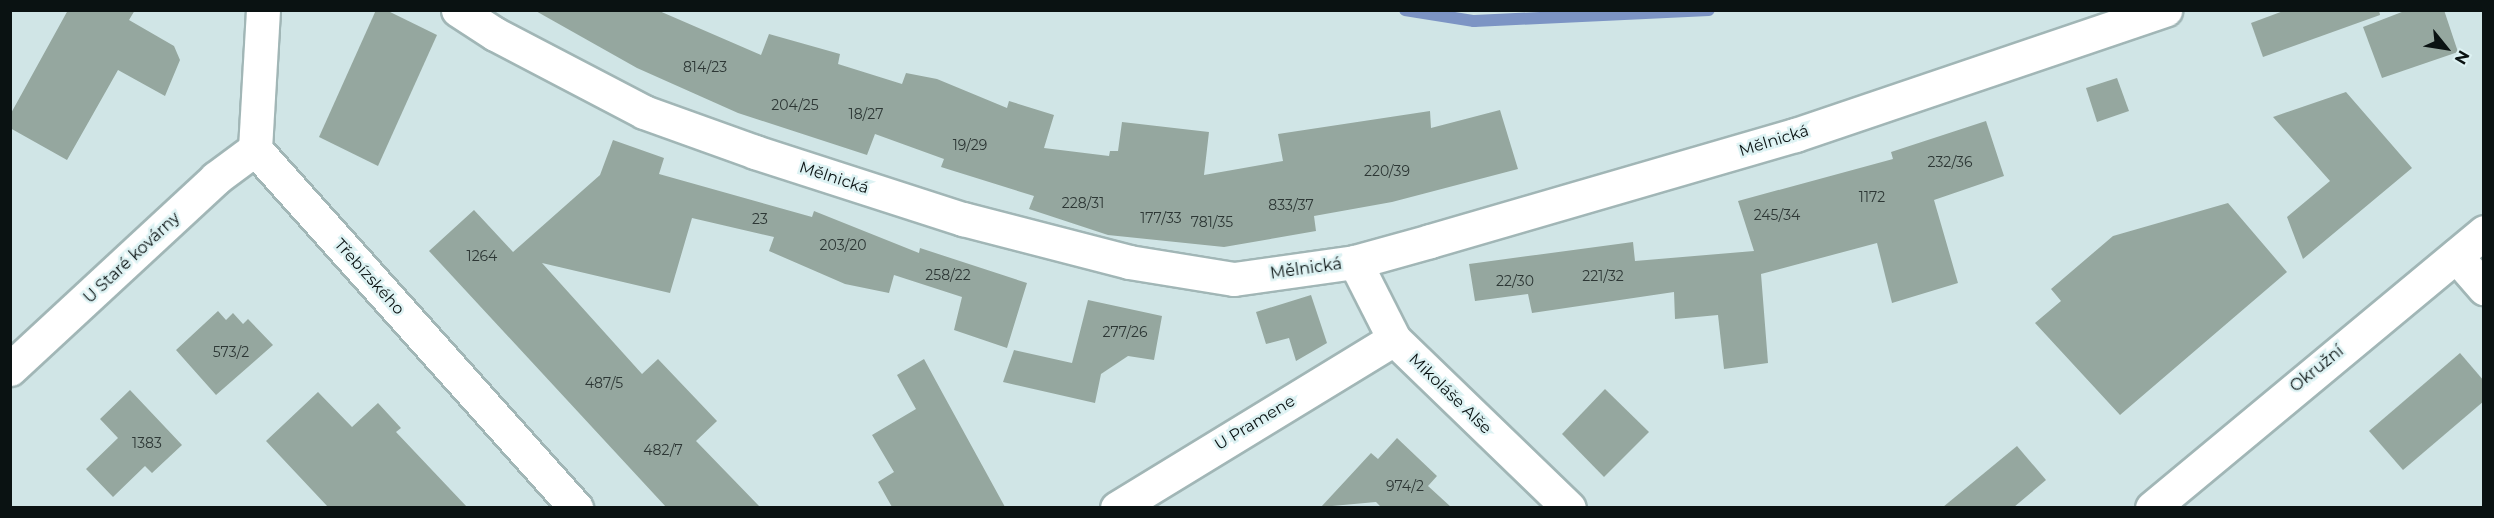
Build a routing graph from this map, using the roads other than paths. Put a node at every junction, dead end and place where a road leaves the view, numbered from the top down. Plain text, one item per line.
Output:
1 (263, 10) edge
2 (458, 10) edge
3 (2165, 10) edge
4 (255, 149) junction
5 (2484, 232) edge
6 (2456, 256) junction
7 (1355, 262) junction
8 (2484, 288) edge
9 (1394, 339) junction
10 (10, 369) edge
11 (576, 507) edge
12 (1117, 507) edge
13 (1569, 507) edge
14 (2152, 507) edge

1 - 4 street
2 - 7 street, Mělnická
3 - 7 street, Mělnická
4 - 10 street, U Staré kovárny
4 - 11 street, Třebízského
5 - 6 street, Okružní
6 - 8 street
6 - 14 street, Okružní
7 - 9 street, Mikoláše Alše
9 - 12 street, U Pramene
9 - 13 street, Mikoláše Alše

